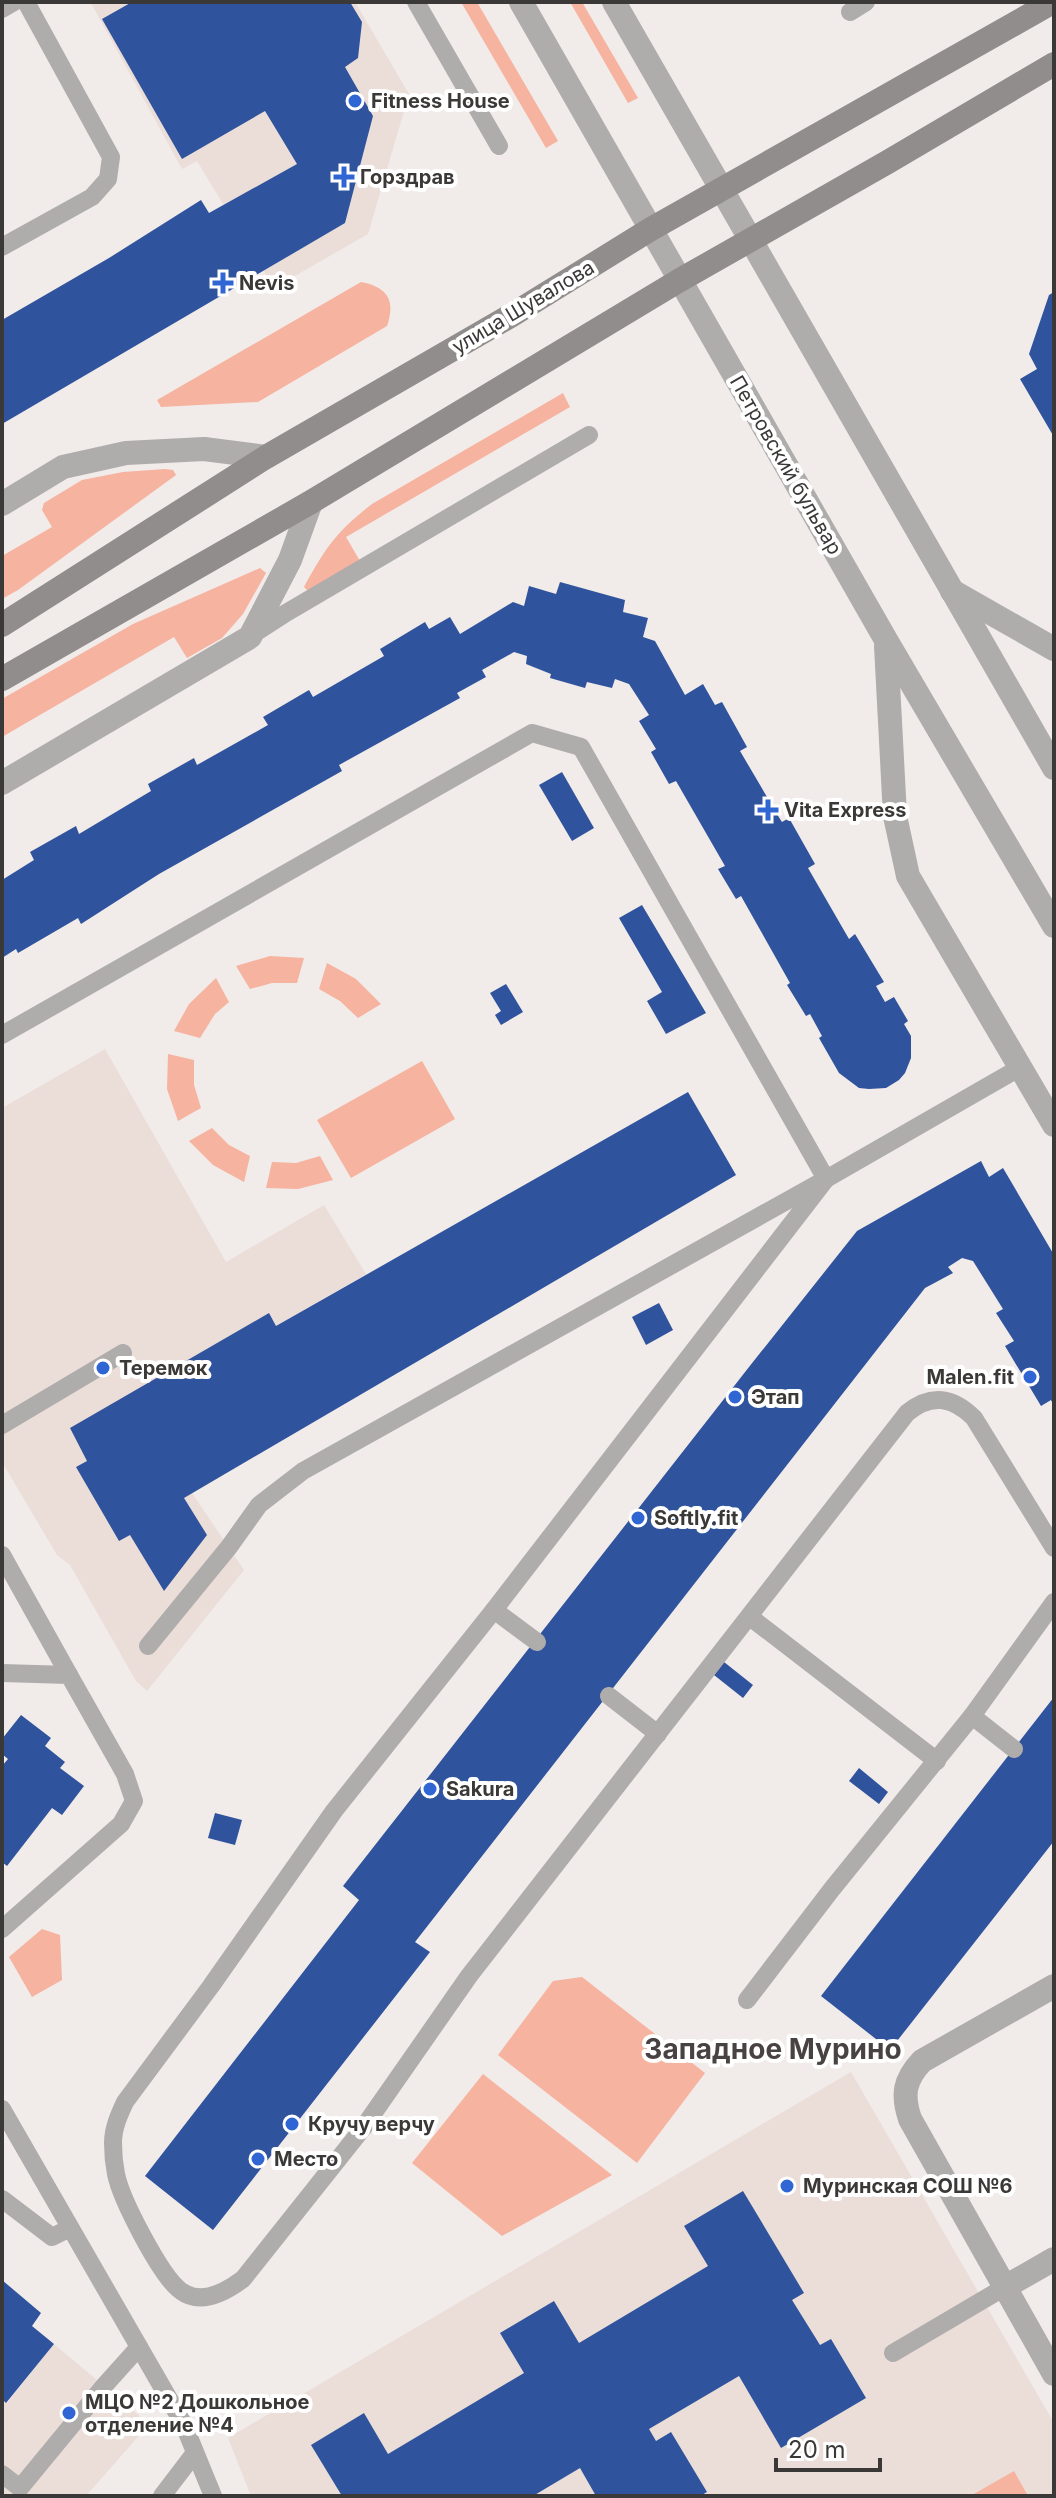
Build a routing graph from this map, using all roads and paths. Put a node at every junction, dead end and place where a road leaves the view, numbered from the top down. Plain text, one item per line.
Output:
1 (14, 2) edge
2 (26, 2) edge
3 (416, 2) edge
4 (521, 2) edge
5 (614, 2) edge
6 (1053, 2) edge
7 (2, 9) edge
8 (1054, 64) edge
9 (499, 146) dead end
10 (722, 189) junction
11 (651, 229) junction
12 (751, 240) junction
13 (2, 247) edge
14 (680, 280) junction
15 (589, 435) dead end
16 (266, 457) junction
17 (311, 502) junction
18 (2, 504) edge
19 (951, 591) junction
20 (2, 625) edge
21 (250, 637) junction
22 (886, 640) junction
23 (1054, 649) edge
24 (2, 679) edge
25 (1054, 768) edge
26 (2, 783) edge
27 (1054, 926) edge
28 (2, 1035) edge
29 (1021, 1067) junction
30 (1054, 1125) edge
31 (826, 1179) junction
32 (123, 1353) dead end
33 (2, 1425) edge
34 (1054, 1548) edge
35 (2, 1555) edge
36 (1054, 1602) edge
37 (494, 1610) junction
38 (750, 1617) junction
39 (537, 1642) dead end
40 (148, 1646) dead end
41 (2, 1673) edge
42 (69, 1675) junction
43 (609, 1696) dead end
44 (972, 1716) junction
45 (658, 1734) junction
46 (1014, 1749) dead end
47 (937, 1761) junction
48 (2, 1929) edge
49 (1054, 1986) edge
50 (747, 2000) dead end
51 (2, 2109) edge
52 (2, 2199) edge
53 (70, 2228) junction
54 (1054, 2259) edge
55 (1005, 2287) junction
56 (139, 2347) junction
57 (893, 2353) dead end
58 (1054, 2374) edge
59 (194, 2454) junction
60 (2, 2474) edge
61 (162, 2496) edge
62 (213, 2496) edge

1 - 7 lane
2 - 13 lane
3 - 9 lane
4 - 11 street, Петровский бульвар
5 - 10 street
6 - 10 street, улица Шувалова
8 - 12 street
10 - 11 street, улица Шувалова
10 - 12 street
11 - 14 street, Петровский бульвар
11 - 16 street, улица Шувалова
12 - 14 street
12 - 19 street
14 - 17 street
14 - 22 street, Петровский бульвар
15 - 21 lane
16 - 18 street
16 - 20 street, улица Шувалова
17 - 21 street
17 - 24 street
19 - 23 street
19 - 25 street
21 - 26 street
22 - 27 street, Петровский бульвар
22 - 29 street
28 - 31 lane
29 - 30 street
29 - 31 lane
31 - 37 lane
31 - 40 lane
32 - 33 lane
34 - 38 lane
35 - 42 lane
36 - 44 lane
37 - 39 lane
37 - 45 lane
38 - 45 lane
38 - 47 lane
41 - 42 lane
42 - 48 lane
43 - 45 lane
44 - 46 lane
44 - 47 lane
47 - 50 lane
49 - 55 street
51 - 53 lane
52 - 53 lane
53 - 56 lane
54 - 55 street
55 - 57 lane
55 - 58 street
56 - 59 lane
56 - 60 lane
59 - 61 lane
59 - 62 lane

